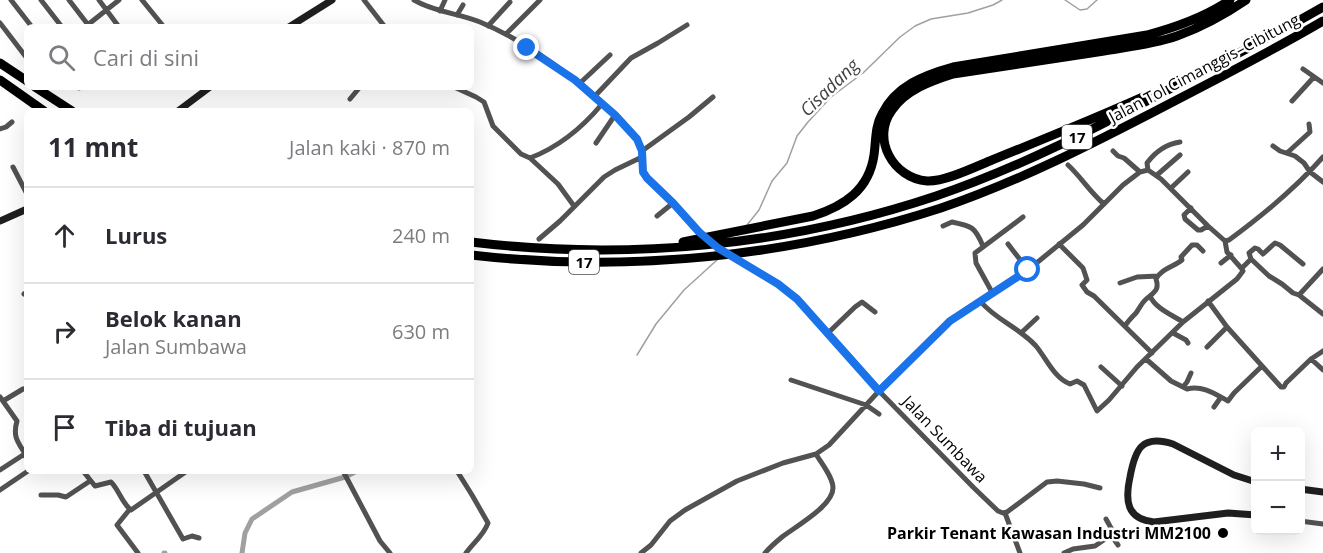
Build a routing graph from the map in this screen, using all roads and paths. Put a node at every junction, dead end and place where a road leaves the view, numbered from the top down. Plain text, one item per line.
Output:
1 (11, 0) edge
2 (41, 0) edge
3 (69, 0) edge
4 (99, 0) edge
5 (119, 0) edge
6 (142, 0) edge
7 (332, 0) edge
8 (364, 0) edge
9 (414, 0) edge
10 (445, 0) edge
11 (540, 0) edge
12 (1230, 0) edge
13 (1246, 0) edge
14 (510, 2) dead end
15 (463, 5) dead end
16 (1323, 7) edge
17 (106, 9) junction
18 (440, 11) junction
19 (457, 15) junction
20 (1323, 21) edge
21 (0, 23) edge
22 (30, 24) edge
23 (60, 24) edge
24 (87, 24) edge
25 (90, 24) edge
26 (117, 24) edge
27 (162, 24) edge
28 (294, 24) edge
29 (383, 24) edge
30 (687, 25) dead end
31 (488, 26) junction
32 (506, 34) junction
33 (1239, 53) junction
34 (24, 54) edge
35 (610, 55) dead end
36 (0, 63) edge
37 (1303, 69) dead end
38 (1314, 77) junction
39 (24, 79) edge
40 (0, 80) edge
41 (1323, 83) edge
42 (579, 84) junction
43 (39, 90) edge
44 (206, 90) edge
45 (358, 90) edge
46 (461, 90) edge
47 (594, 97) junction
48 (713, 97) dead end
49 (350, 99) dead end
50 (1292, 101) dead end
51 (602, 104) junction
52 (40, 108) edge
53 (66, 108) edge
54 (182, 108) edge
55 (615, 115) junction
56 (12, 122) dead end
57 (1309, 124) dead end
58 (0, 129) edge
59 (1180, 142) dead end
60 (596, 143) dead end
61 (1273, 146) dead end
62 (1113, 151) dead end
63 (1287, 153) junction
64 (642, 154) junction
65 (1180, 155) dead end
66 (1323, 157) edge
67 (530, 158) junction
68 (1068, 165) dead end
69 (13, 167) dead end
70 (1148, 170) junction
71 (1140, 172) junction
72 (1188, 172) dead end
73 (1310, 172) junction
74 (1157, 175) junction
75 (1323, 183) edge
76 (24, 188) edge
77 (1171, 188) junction
78 (673, 203) junction
79 (1104, 204) junction
80 (574, 206) junction
81 (1191, 208) junction
82 (24, 211) edge
83 (657, 216) dead end
84 (1023, 217) dead end
85 (0, 221) edge
86 (943, 226) dead end
87 (1208, 226) junction
88 (539, 239) dead end
89 (1225, 241) junction
90 (474, 242) edge
91 (696, 243) junction
92 (1008, 244) dead end
93 (1059, 244) junction
94 (983, 246) junction
95 (1203, 250) dead end
96 (474, 255) edge
97 (1231, 255) junction
98 (1251, 259) junction
99 (1221, 263) dead end
100 (1303, 264) dead end
101 (1242, 268) junction
102 (1323, 269) edge
103 (1028, 270) junction
104 (1158, 276) junction
105 (1120, 283) dead end
106 (993, 294) junction
107 (1299, 295) junction
108 (1150, 296) junction
109 (1208, 301) junction
110 (981, 302) junction
111 (875, 312) dead end
112 (1323, 314) edge
113 (1037, 318) dead end
114 (1183, 322) junction
115 (1125, 326) junction
116 (1227, 327) junction
117 (828, 333) junction
118 (1021, 333) junction
119 (1173, 333) junction
120 (1188, 343) dead end
121 (1207, 347) dead end
122 (1323, 351) edge
123 (1152, 353) junction
124 (1146, 359) junction
125 (1311, 359) junction
126 (1262, 366) junction
127 (1101, 367) dead end
128 (1323, 370) edge
129 (1191, 373) dead end
130 (791, 380) dead end
131 (1122, 386) junction
132 (1183, 387) junction
133 (23, 389) dead end
134 (879, 391) junction
135 (1221, 397) junction
136 (2, 399) edge
137 (866, 405) junction
138 (1214, 406) dead end
139 (879, 414) dead end
140 (24, 452) edge
141 (816, 454) junction
142 (24, 455) edge
143 (0, 470) edge
144 (24, 474) edge
145 (85, 474) edge
146 (146, 474) edge
147 (183, 474) edge
148 (345, 474) edge
149 (459, 474) edge
150 (90, 481) junction
151 (1253, 481) edge
152 (1100, 488) dead end
153 (0, 490) edge
154 (1305, 490) edge
155 (156, 492) junction
156 (1323, 492) edge
157 (41, 495) dead end
158 (130, 509) junction
159 (1005, 513) junction
160 (1251, 515) edge
161 (1106, 519) dead end
162 (1305, 522) edge
163 (1323, 524) edge
164 (1111, 535) junction
165 (199, 538) dead end
166 (1118, 545) dead end
167 (138, 553) edge
168 (390, 553) edge
169 (466, 553) edge
170 (641, 553) edge
171 (765, 553) edge
172 (1020, 553) edge
173 (1064, 553) edge

1 - 22 street
2 - 23 street
3 - 24 street
4 - 17 street
5 - 17 street
6 - 27 street
7 - 28 main road
8 - 29 street
9 - 18 street, Jalan Sumbawa
10 - 18 street
11 - 32 street
12 - 91 highway
13 - 33 highway
14 - 31 street
15 - 19 street
16 - 33 highway, Jalan Tol Cimanggis–Cibitung / 17
17 - 25 street
17 - 26 street
18 - 19 street, Jalan Sumbawa
19 - 31 street, Jalan Sumbawa
20 - 96 highway, Jalan Tol Cimanggis–Cibitung / 17
21 - 34 street
30 - 47 street
31 - 32 street, Jalan Sumbawa
32 - 42 street, Jalan Sumbawa
33 - 91 highway, Jalan Tol Cimanggis–Cibitung / 17
35 - 42 street
36 - 39 highway
37 - 38 street
38 - 41 street
38 - 50 street
40 - 52 highway
42 - 47 street, Jalan Sumbawa
43 - 53 highway
44 - 54 main road
45 - 49 street
46 - 67 street
47 - 51 street, Jalan Sumbawa
48 - 64 street
51 - 55 street, Jalan Sumbawa
51 - 67 street
55 - 60 street
55 - 64 street, Jalan Sumbawa
56 - 58 street
57 - 63 street
59 - 70 street
61 - 63 street
62 - 71 street
63 - 73 street
64 - 78 street, Jalan Sumbawa
64 - 80 street
65 - 74 street
66 - 73 street
67 - 80 street
68 - 79 street
69 - 76 street
70 - 71 street
70 - 74 street
71 - 79 street
72 - 77 street
73 - 75 street
73 - 89 street
74 - 77 street
77 - 81 street
78 - 83 street
78 - 117 street, Jalan Sumbawa
79 - 93 street
80 - 88 street
81 - 87 street
81 - 87 street
82 - 85 main road
84 - 94 street
86 - 94 street
87 - 89 street
89 - 97 street
90 - 91 highway, Jalan Tol Cimanggis–Cibitung / 17
92 - 103 street
93 - 103 street
93 - 115 street
94 - 106 street
95 - 104 street
97 - 99 street
97 - 101 street
98 - 100 street
98 - 101 street
98 - 107 street
101 - 109 street
102 - 107 street
103 - 106 street
104 - 105 street
104 - 108 street
106 - 110 street
107 - 112 street
108 - 114 street
108 - 115 street
109 - 114 street
109 - 116 street
110 - 118 street
110 - 134 street
111 - 117 street
113 - 118 street
114 - 119 street
115 - 123 street
116 - 121 street
116 - 126 street
117 - 134 street, Jalan Sumbawa
118 - 131 street
119 - 120 street
119 - 123 street
122 - 125 street
123 - 124 street
124 - 131 street
124 - 132 street
125 - 126 street
125 - 128 street
126 - 135 street
127 - 131 street
129 - 132 street
130 - 137 street
132 - 135 street
133 - 136 street
134 - 137 street
134 - 159 street, Jalan Sumbawa
135 - 138 street
136 - 140 street
137 - 139 street
137 - 141 street
141 - 170 street
141 - 171 street
142 - 143 street
144 - 153 street
145 - 150 street
146 - 155 street
147 - 155 street
148 - 168 street
149 - 169 street
150 - 157 street
150 - 158 street
151 - 160 main road
152 - 159 street
154 - 156 main road
155 - 158 street
155 - 165 street
158 - 167 street
159 - 172 street
161 - 164 street
162 - 163 street
164 - 166 street
164 - 173 street

